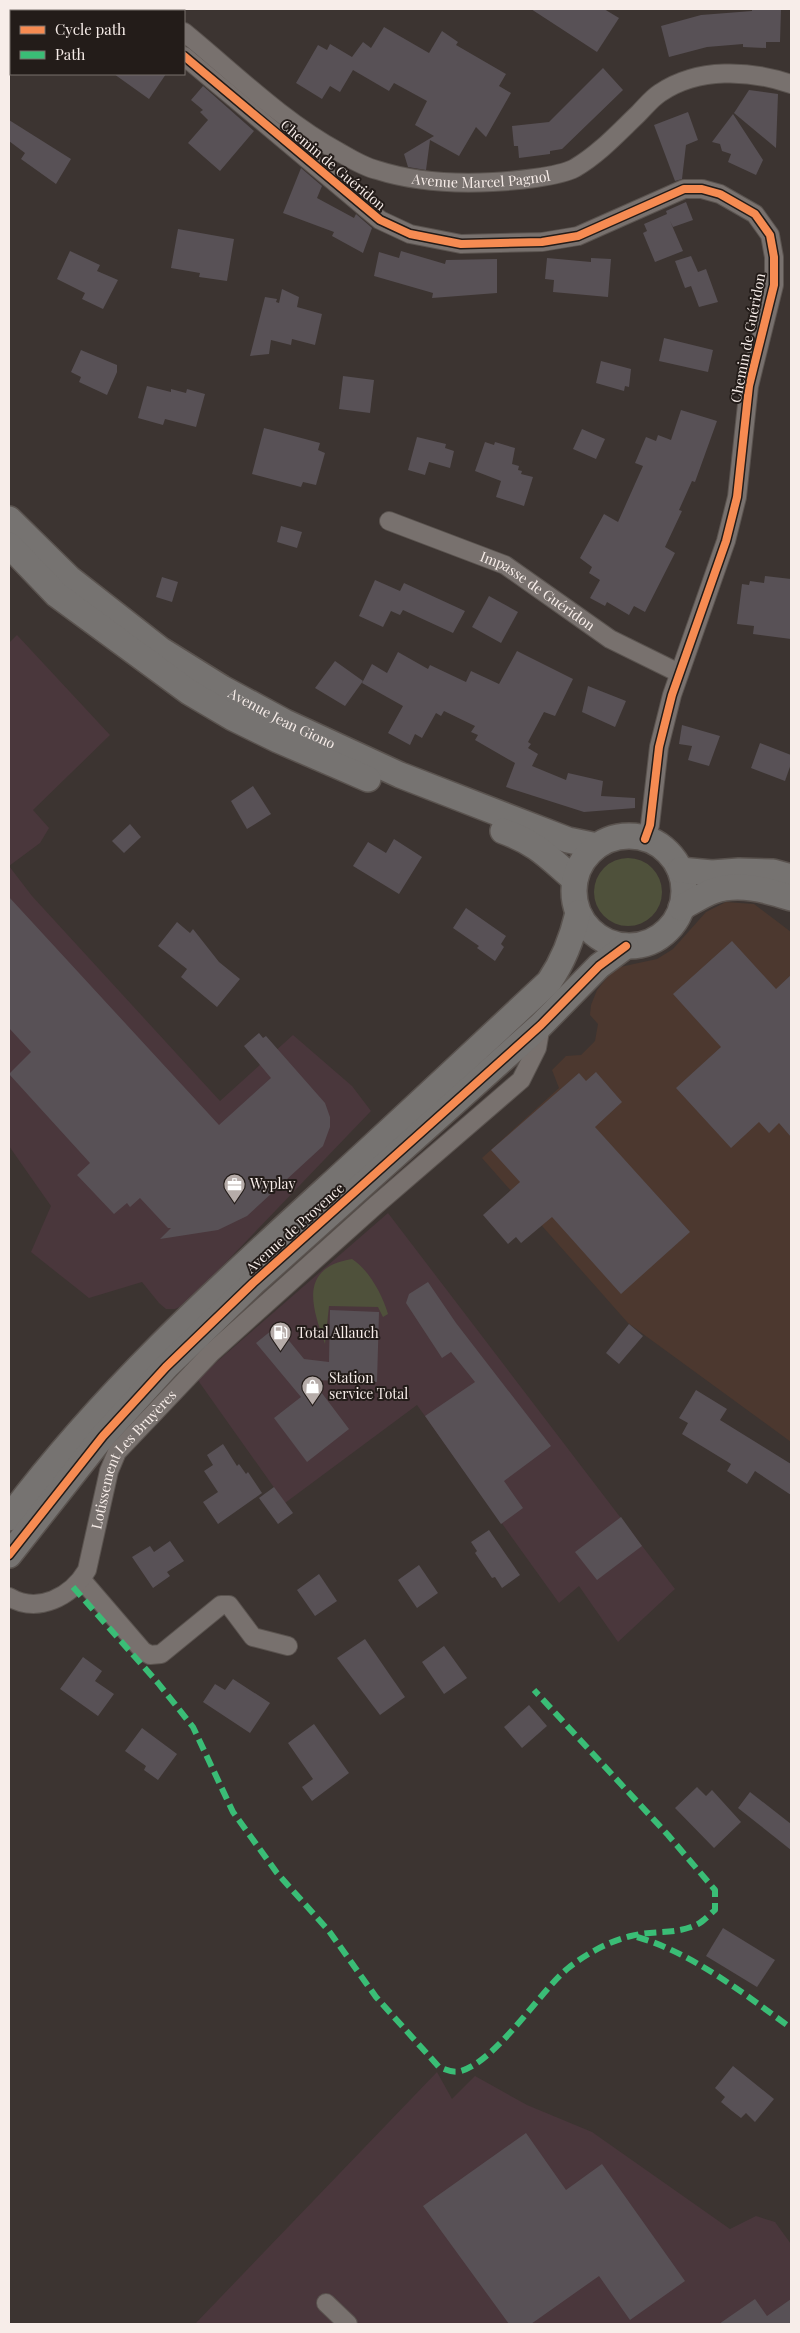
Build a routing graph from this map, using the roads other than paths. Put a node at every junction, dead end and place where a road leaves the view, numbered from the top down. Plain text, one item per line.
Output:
1 (185, 33) edge
2 (185, 57) edge
3 (791, 84) edge
4 (9, 519) edge
5 (389, 521) dead end
6 (9, 545) edge
7 (679, 674) junction
8 (645, 839) junction
9 (597, 846) junction
10 (680, 870) junction
11 (791, 877) edge
12 (574, 880) junction
13 (791, 898) edge
14 (681, 908) junction
15 (578, 913) junction
16 (626, 946) junction
17 (541, 1026) junction
18 (9, 1518) edge
19 (9, 1555) edge
20 (82, 1580) junction
21 (9, 1596) edge
22 (288, 1646) dead end
23 (326, 2303) dead end
24 (348, 2324) edge

1 - 3 street, Avenue Marcel Pagnol
2 - 7 street, Chemin de Guéridon
4 - 9 main road, Avenue Jean Giono
5 - 7 street, Impasse de Guéridon
6 - 12 main road, Avenue Jean Giono
7 - 8 street, Chemin de Guéridon
8 - 9 main road
8 - 10 main road
9 - 12 main road
10 - 11 main road
10 - 14 main road
12 - 15 main road
13 - 14 main road
14 - 16 main road
15 - 16 main road
15 - 18 main road, Avenue de Provence
16 - 17 main road, Avenue de Provence
17 - 19 main road, Avenue de Provence
17 - 20 street, Lotissement Les Bruyères
20 - 21 street
20 - 22 street
23 - 24 street

